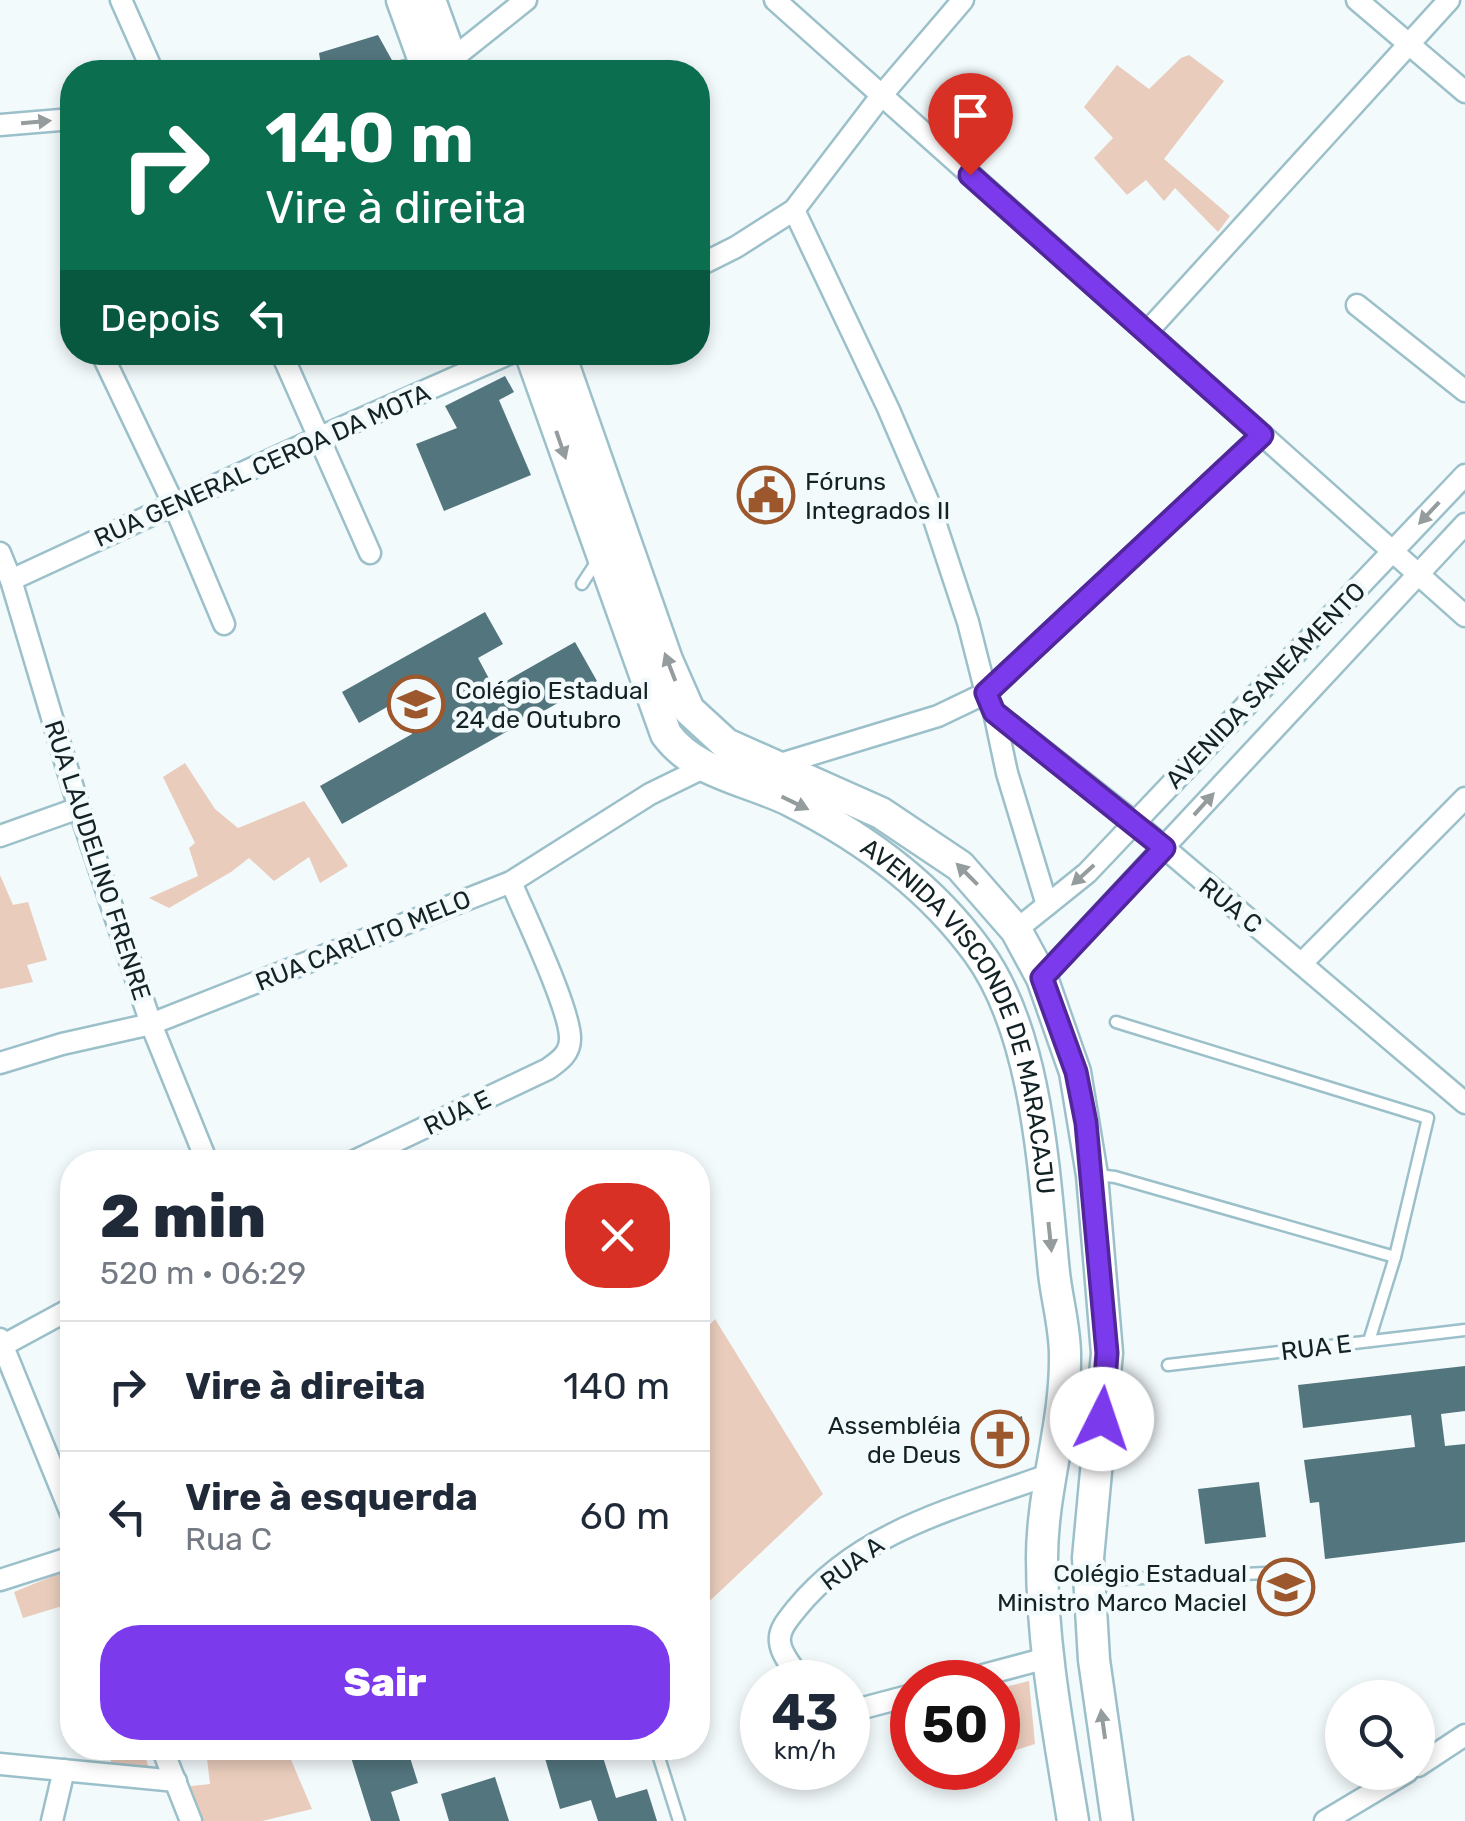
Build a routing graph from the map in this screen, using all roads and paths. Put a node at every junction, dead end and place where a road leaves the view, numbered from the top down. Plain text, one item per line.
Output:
1 (121, 0) edge
2 (402, 0) edge
3 (430, 0) edge
4 (526, 0) edge
5 (775, 0) edge
6 (963, 0) edge
7 (1357, 0) edge
8 (1449, 0) edge
9 (1410, 46) junction
10 (148, 60) edge
11 (429, 60) edge
12 (433, 60) edge
13 (445, 60) edge
14 (1465, 92) edge
15 (881, 96) junction
16 (60, 120) edge
17 (0, 125) edge
18 (794, 210) junction
19 (710, 260) edge
20 (1357, 305) dead end
21 (1147, 332) junction
22 (106, 365) edge
23 (287, 365) edge
24 (483, 365) edge
25 (534, 365) edge
26 (564, 365) edge
27 (1465, 391) edge
28 (1262, 435) junction
29 (320, 437) junction
30 (1465, 475) edge
31 (174, 505) junction
32 (1465, 524) edge
33 (1393, 552) junction
34 (0, 553) edge
35 (370, 553) dead end
36 (600, 556) junction
37 (1418, 574) junction
38 (11, 580) junction
39 (582, 584) dead end
40 (1465, 616) edge
41 (224, 624) dead end
42 (1254, 699) junction
43 (990, 702) junction
44 (1279, 722) junction
45 (777, 765) junction
46 (705, 766) junction
47 (1465, 798) edge
48 (79, 808) junction
49 (1134, 822) junction
50 (0, 836) edge
51 (1164, 848) junction
52 (511, 882) junction
53 (1048, 905) junction
54 (1016, 930) junction
55 (1302, 963) junction
56 (1042, 978) junction
57 (1116, 1022) dead end
58 (151, 1024) junction
59 (0, 1062) edge
60 (1461, 1091) edge
61 (201, 1150) edge
62 (377, 1150) edge
63 (1092, 1175) junction
64 (1395, 1256) junction
65 (60, 1314) edge
66 (1465, 1330) edge
67 (1369, 1341) junction
68 (1, 1344) edge
69 (1066, 1353) junction
70 (1107, 1353) junction
71 (1168, 1365) dead end
72 (1062, 1410) junction
73 (1102, 1419) junction
74 (1048, 1475) junction
75 (60, 1487) edge
76 (60, 1561) edge
77 (1268, 1573) dead end
78 (0, 1580) edge
79 (1089, 1580) junction
80 (1047, 1658) junction
81 (789, 1660) edge
82 (1020, 1665) edge
83 (1465, 1735) edge
84 (1435, 1755) edge
85 (167, 1760) edge
86 (660, 1760) edge
87 (0, 1764) edge
88 (64, 1770) junction
89 (176, 1782) junction
90 (1377, 1790) edge
91 (52, 1821) edge
92 (191, 1821) edge
93 (679, 1821) edge
94 (1072, 1821) edge
95 (1116, 1821) edge
96 (1325, 1821) edge

1 - 10 street
2 - 11 main road
3 - 12 main road
4 - 13 street
5 - 15 street
6 - 15 street
7 - 9 street
8 - 9 street
9 - 14 street
9 - 21 street
15 - 18 street
15 - 21 street
17 -> 16 street
18 - 19 street
18 - 43 street
20 - 27 street
21 - 28 street
22 - 31 street
23 - 29 street
24 - 29 street, RUA GENERAL CEROA DA MOTA
25 -> 36 main road, AVENIDA VISCONDE DE MARACAJU
45 -> 26 main road, AVENIDA VISCONDE DE MARACAJU
28 - 33 street
28 - 43 street
29 - 31 street, RUA GENERAL CEROA DA MOTA
29 - 35 street
30 -> 33 street, AVENIDA SANEAMENTO
31 - 38 street, RUA GENERAL CEROA DA MOTA
31 - 41 street
32 - 37 street, AVENIDA SANEAMENTO
33 - 37 street
33 - 42 street, AVENIDA SANEAMENTO
34 - 38 street, RUA LAUDELINO FRENRE
36 - 39 lane
36 - 46 main road, AVENIDA VISCONDE DE MARACAJU
37 - 40 street
37 - 44 street, AVENIDA SANEAMENTO
38 - 48 street, RUA LAUDELINO FRENRE
42 - 44 street
42 - 49 street, AVENIDA SANEAMENTO
43 - 45 street
43 - 49 street, RUA C
43 - 53 street
51 -> 44 street, AVENIDA SANEAMENTO
54 -> 45 main road, AVENIDA VISCONDE DE MARACAJU
46 - 52 street, RUA CARLITO MELO
46 -> 69 main road, AVENIDA VISCONDE DE MARACAJU
47 - 55 street
48 - 50 street
48 - 58 street, RUA LAUDELINO FRENRE
49 - 51 street, RUA C
49 -> 53 street, AVENIDA SANEAMENTO
51 - 55 street, RUA C
51 - 56 street, AVENIDA SANEAMENTO
52 - 58 street, RUA CARLITO MELO
52 - 62 street, RUA E
53 - 54 street, AVENIDA SANEAMENTO
54 - 56 main road, AVENIDA VISCONDE DE MARACAJU
55 - 60 street, RUA C
56 - 63 main road, AVENIDA VISCONDE DE MARACAJU
57 - 64 lane
58 - 59 street, RUA CARLITO MELO
58 - 61 street, RUA LAUDELINO FRENRE
63 - 64 lane
63 - 70 main road, AVENIDA VISCONDE DE MARACAJU
64 - 67 lane
65 - 68 street
66 - 67 lane, RUA E
67 - 71 lane, RUA E
68 - 75 street
69 - 70 main road
69 - 72 main road, AVENIDA VISCONDE DE MARACAJU
70 - 73 main road, AVENIDA VISCONDE DE MARACAJU
72 - 73 main road
72 - 74 main road, AVENIDA VISCONDE DE MARACAJU
73 - 79 main road, AVENIDA VISCONDE DE MARACAJU
74 - 80 main road, AVENIDA VISCONDE DE MARACAJU
74 - 81 street, RUA A
76 - 78 street
77 - 79 lane
95 -> 79 main road, AVENIDA VISCONDE DE MARACAJU
80 - 82 street
80 - 94 main road, AVENIDA VISCONDE DE MARACAJU
83 - 84 street
85 - 89 street
86 - 93 lane
87 - 88 street
88 - 89 street
88 - 91 street
89 - 92 street
90 - 96 street

